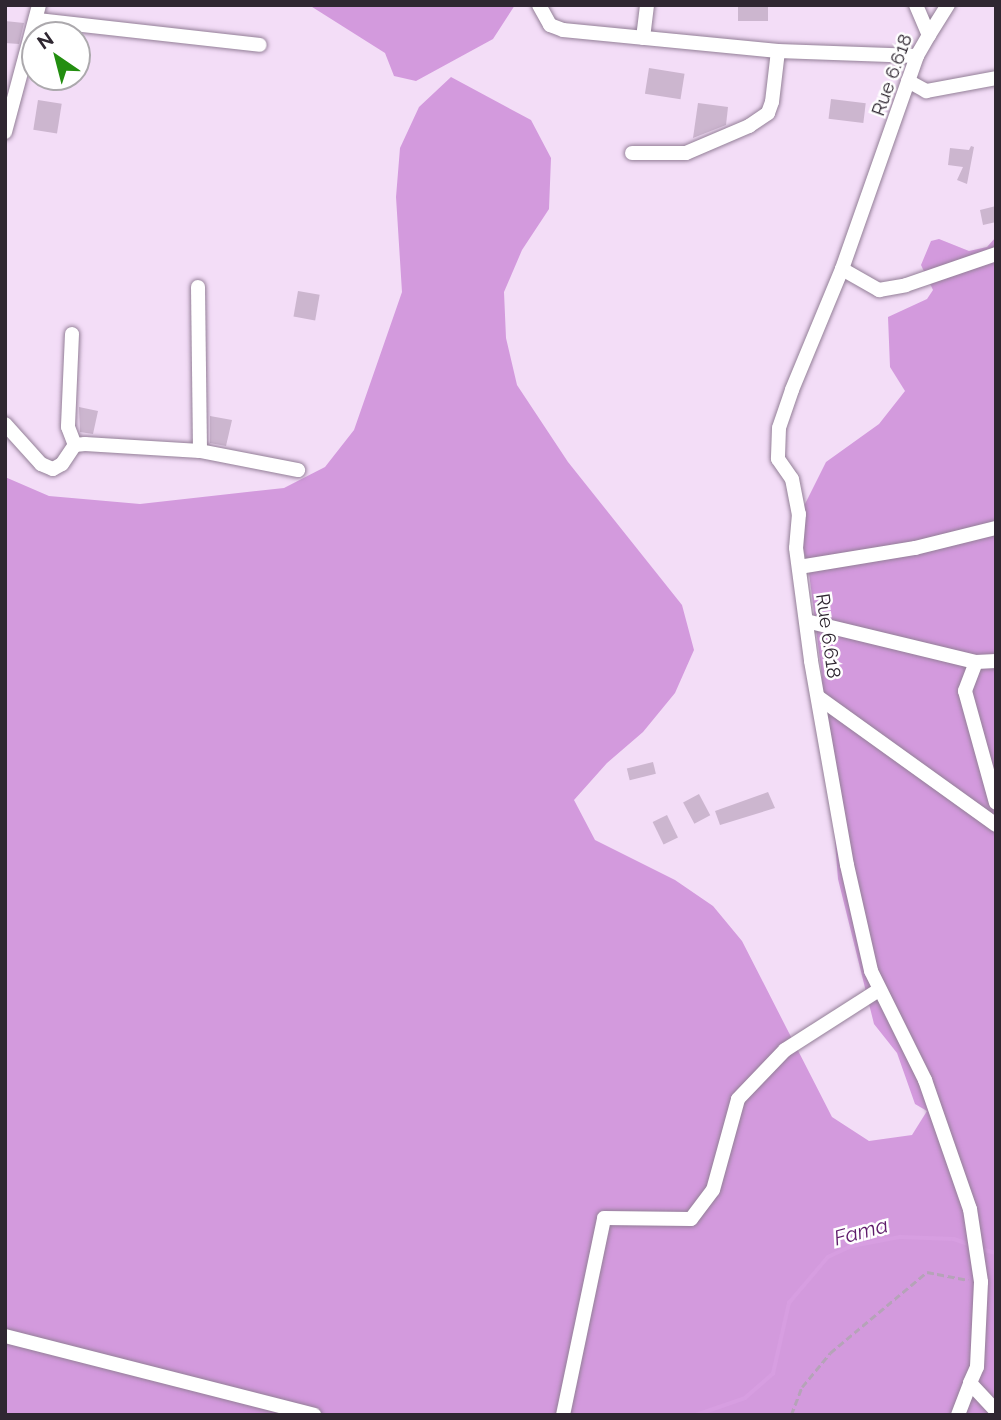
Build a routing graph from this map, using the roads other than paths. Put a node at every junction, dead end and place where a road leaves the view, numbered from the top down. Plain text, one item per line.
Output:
1 (539, 5) edge
2 (647, 5) edge
3 (916, 5) edge
4 (948, 5) edge
5 (39, 12) edge
6 (929, 35) junction
7 (643, 38) junction
8 (260, 45) dead end
9 (778, 51) junction
10 (917, 56) junction
11 (996, 78) edge
12 (908, 81) junction
13 (5, 132) edge
14 (632, 153) dead end
15 (996, 254) edge
16 (842, 270) junction
17 (198, 287) dead end
18 (72, 334) dead end
19 (5, 424) edge
20 (75, 445) junction
21 (200, 451) junction
22 (298, 470) dead end
23 (996, 528) edge
24 (799, 567) junction
25 (806, 621) junction
26 (996, 661) edge
27 (976, 662) junction
28 (818, 697) junction
29 (996, 803) edge
30 (996, 825) edge
31 (880, 990) junction
32 (5, 1336) edge
33 (970, 1383) junction
34 (996, 1411) edge
35 (314, 1415) edge
36 (563, 1415) edge
37 (958, 1415) edge

1 - 7 street
2 - 7 street
3 - 6 street, Rue 6.618
4 - 6 street
5 - 8 street
5 - 13 street
6 - 10 street, Rue 6.618
7 - 9 street
9 - 10 street
9 - 14 street
10 - 12 street, Rue 6.618
11 - 12 street
12 - 16 street, Rue 6.618
15 - 16 street
16 - 24 street, Rue 6.618
17 - 21 street
18 - 20 street
19 - 20 street
20 - 21 street
21 - 22 street
23 - 24 street
24 - 25 street, Rue 6.618
25 - 27 street
25 - 28 street, Rue 6.618
26 - 27 street
27 - 29 street
28 - 30 street
28 - 31 street, Rue 6.618
31 - 33 street, Rue 6.618
31 - 36 street
32 - 35 street
33 - 34 street
33 - 37 street, Rue 6.618

